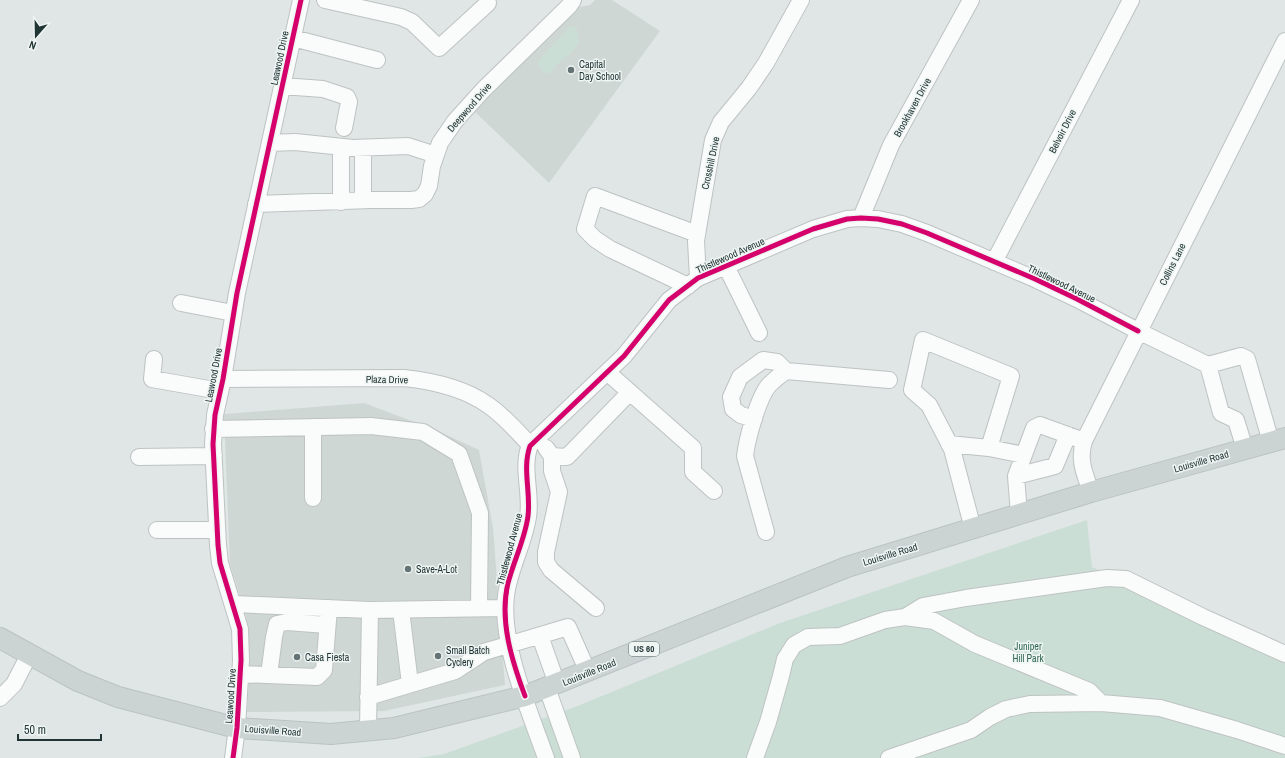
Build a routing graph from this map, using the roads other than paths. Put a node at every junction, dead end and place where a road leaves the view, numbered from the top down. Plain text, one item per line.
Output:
1 (301, 0) edge
2 (325, 0) edge
3 (573, 0) edge
4 (801, 0) edge
5 (971, 0) edge
6 (1131, 0) edge
7 (488, 3) dead end
8 (293, 38) junction
9 (1285, 41) edge
10 (377, 60) dead end
11 (282, 86) junction
12 (344, 128) dead end
13 (270, 143) junction
14 (341, 147) junction
15 (363, 148) junction
16 (436, 154) junction
17 (362, 200) junction
18 (341, 202) junction
19 (256, 204) junction
20 (861, 218) junction
21 (697, 234) junction
22 (994, 262) junction
23 (726, 266) junction
24 (693, 282) junction
25 (181, 303) dead end
26 (233, 313) junction
27 (1138, 331) junction
28 (759, 333) dead end
29 (154, 359) dead end
30 (1208, 365) junction
31 (786, 370) junction
32 (607, 372) junction
33 (914, 382) junction
34 (221, 385) junction
35 (630, 392) junction
36 (754, 419) junction
37 (313, 427) junction
38 (213, 429) junction
39 (1068, 435) junction
40 (1278, 440) edge
41 (1084, 441) junction
42 (534, 442) junction
43 (950, 444) junction
44 (989, 448) junction
45 (1245, 449) junction
46 (552, 455) junction
47 (1024, 455) junction
48 (214, 456) junction
49 (139, 457) dead end
50 (1016, 476) junction
51 (714, 491) dead end
52 (1091, 492) junction
53 (313, 498) dead end
54 (1019, 514) junction
55 (973, 529) junction
56 (156, 530) dead end
57 (217, 530) junction
58 (766, 532) dead end
59 (234, 604) junction
60 (329, 608) junction
61 (479, 608) junction
62 (505, 608) junction
63 (596, 608) dead end
64 (370, 610) junction
65 (401, 610) junction
66 (905, 617) junction
67 (328, 625) junction
68 (540, 636) junction
69 (0, 638) edge
70 (510, 645) junction
71 (1285, 654) edge
72 (29, 655) junction
73 (588, 672) junction
74 (240, 674) junction
75 (269, 675) junction
76 (410, 684) junction
77 (552, 686) junction
78 (368, 696) junction
79 (525, 696) junction
80 (0, 698) edge
81 (1101, 702) junction
82 (237, 728) junction
83 (368, 730) junction
84 (1285, 746) edge
85 (233, 758) edge
86 (546, 758) edge
87 (572, 758) edge
88 (755, 758) edge
89 (889, 758) edge

1 - 8 street, Leawood Drive
2 - 7 street
3 - 16 street, Deepwood Drive
4 - 21 street, Crosshill Drive
5 - 20 street, Brookhaven Drive
6 - 22 street, Belvoir Drive
8 - 10 street
8 - 11 street, Leawood Drive
9 - 27 street, Collins Lane
11 - 12 street
11 - 13 street, Leawood Drive
13 - 14 street
13 - 19 street, Leawood Drive
14 - 15 street
14 - 18 street
15 - 16 street
15 - 17 street
16 - 17 street, Deepwood Drive
17 - 18 street, Deepwood Drive
18 - 19 street, Deepwood Drive
19 - 26 street, Leawood Drive
20 - 22 street, Thistlewood Avenue
20 - 23 street, Thistlewood Avenue
21 - 24 street, Crosshill Drive
21 - 24 street
22 - 27 street, Thistlewood Avenue
23 - 24 street, Thistlewood Avenue
23 - 28 street
24 - 32 street, Thistlewood Avenue
25 - 26 street
26 - 34 street, Leawood Drive
27 - 30 street, Thistlewood Avenue
27 - 41 street, Collins Lane
29 - 34 street, Plaza Drive
30 - 40 street
30 - 45 street
31 - 33 street
31 - 36 street
31 - 36 street
32 - 35 street
32 - 42 street, Thistlewood Avenue
33 - 43 street
33 - 44 street
34 - 38 street, Leawood Drive
34 - 42 street, Plaza Drive
35 - 46 street
35 - 51 street
36 - 58 street
37 - 38 street
37 - 53 street
37 - 61 street
38 - 48 street, Leawood Drive
39 - 41 street
39 - 47 street
39 - 50 street
40 - 45 main road, Louisville Road / US 60
41 - 52 street, Collins Lane
42 - 46 street, Plaza Drive
42 - 62 street, Thistlewood Avenue
43 - 44 street
43 - 55 street
44 - 47 street
45 - 52 main road, Louisville Road / US 60
46 - 63 street
47 - 50 street
48 - 49 street
48 - 57 street, Leawood Drive
50 - 54 street
52 - 54 main road, Louisville Road / US 60
54 - 55 main road, Louisville Road / US 60
55 - 73 main road, Louisville Road / US 60
56 - 57 street
57 - 59 street, Leawood Drive
59 - 60 street
59 - 74 street, Leawood Drive
60 - 64 street
60 - 67 street
61 - 62 street
61 - 65 street
62 - 70 street, Thistlewood Avenue
64 - 65 street
64 - 78 street
65 - 76 street
66 - 71 street
66 - 81 street
66 - 88 street
67 - 75 street
67 - 75 street
68 - 70 street
68 - 73 street
68 - 77 street
69 - 72 main road, Louisville Road / US 60
70 - 76 street
70 - 79 street, Thistlewood Avenue
72 - 80 street
72 - 82 main road, Louisville Road / US 60
73 - 77 main road, Louisville Road / US 60
74 - 75 street
74 - 82 street, Leawood Drive
76 - 78 street
77 - 79 main road, Louisville Road / US 60
77 - 87 street
78 - 83 street
79 - 83 main road, Louisville Road / US 60
79 - 86 street, Thistlewood Avenue
81 - 84 street
81 - 89 street
82 - 83 main road, Louisville Road / US 60
82 - 85 street, Leawood Drive

